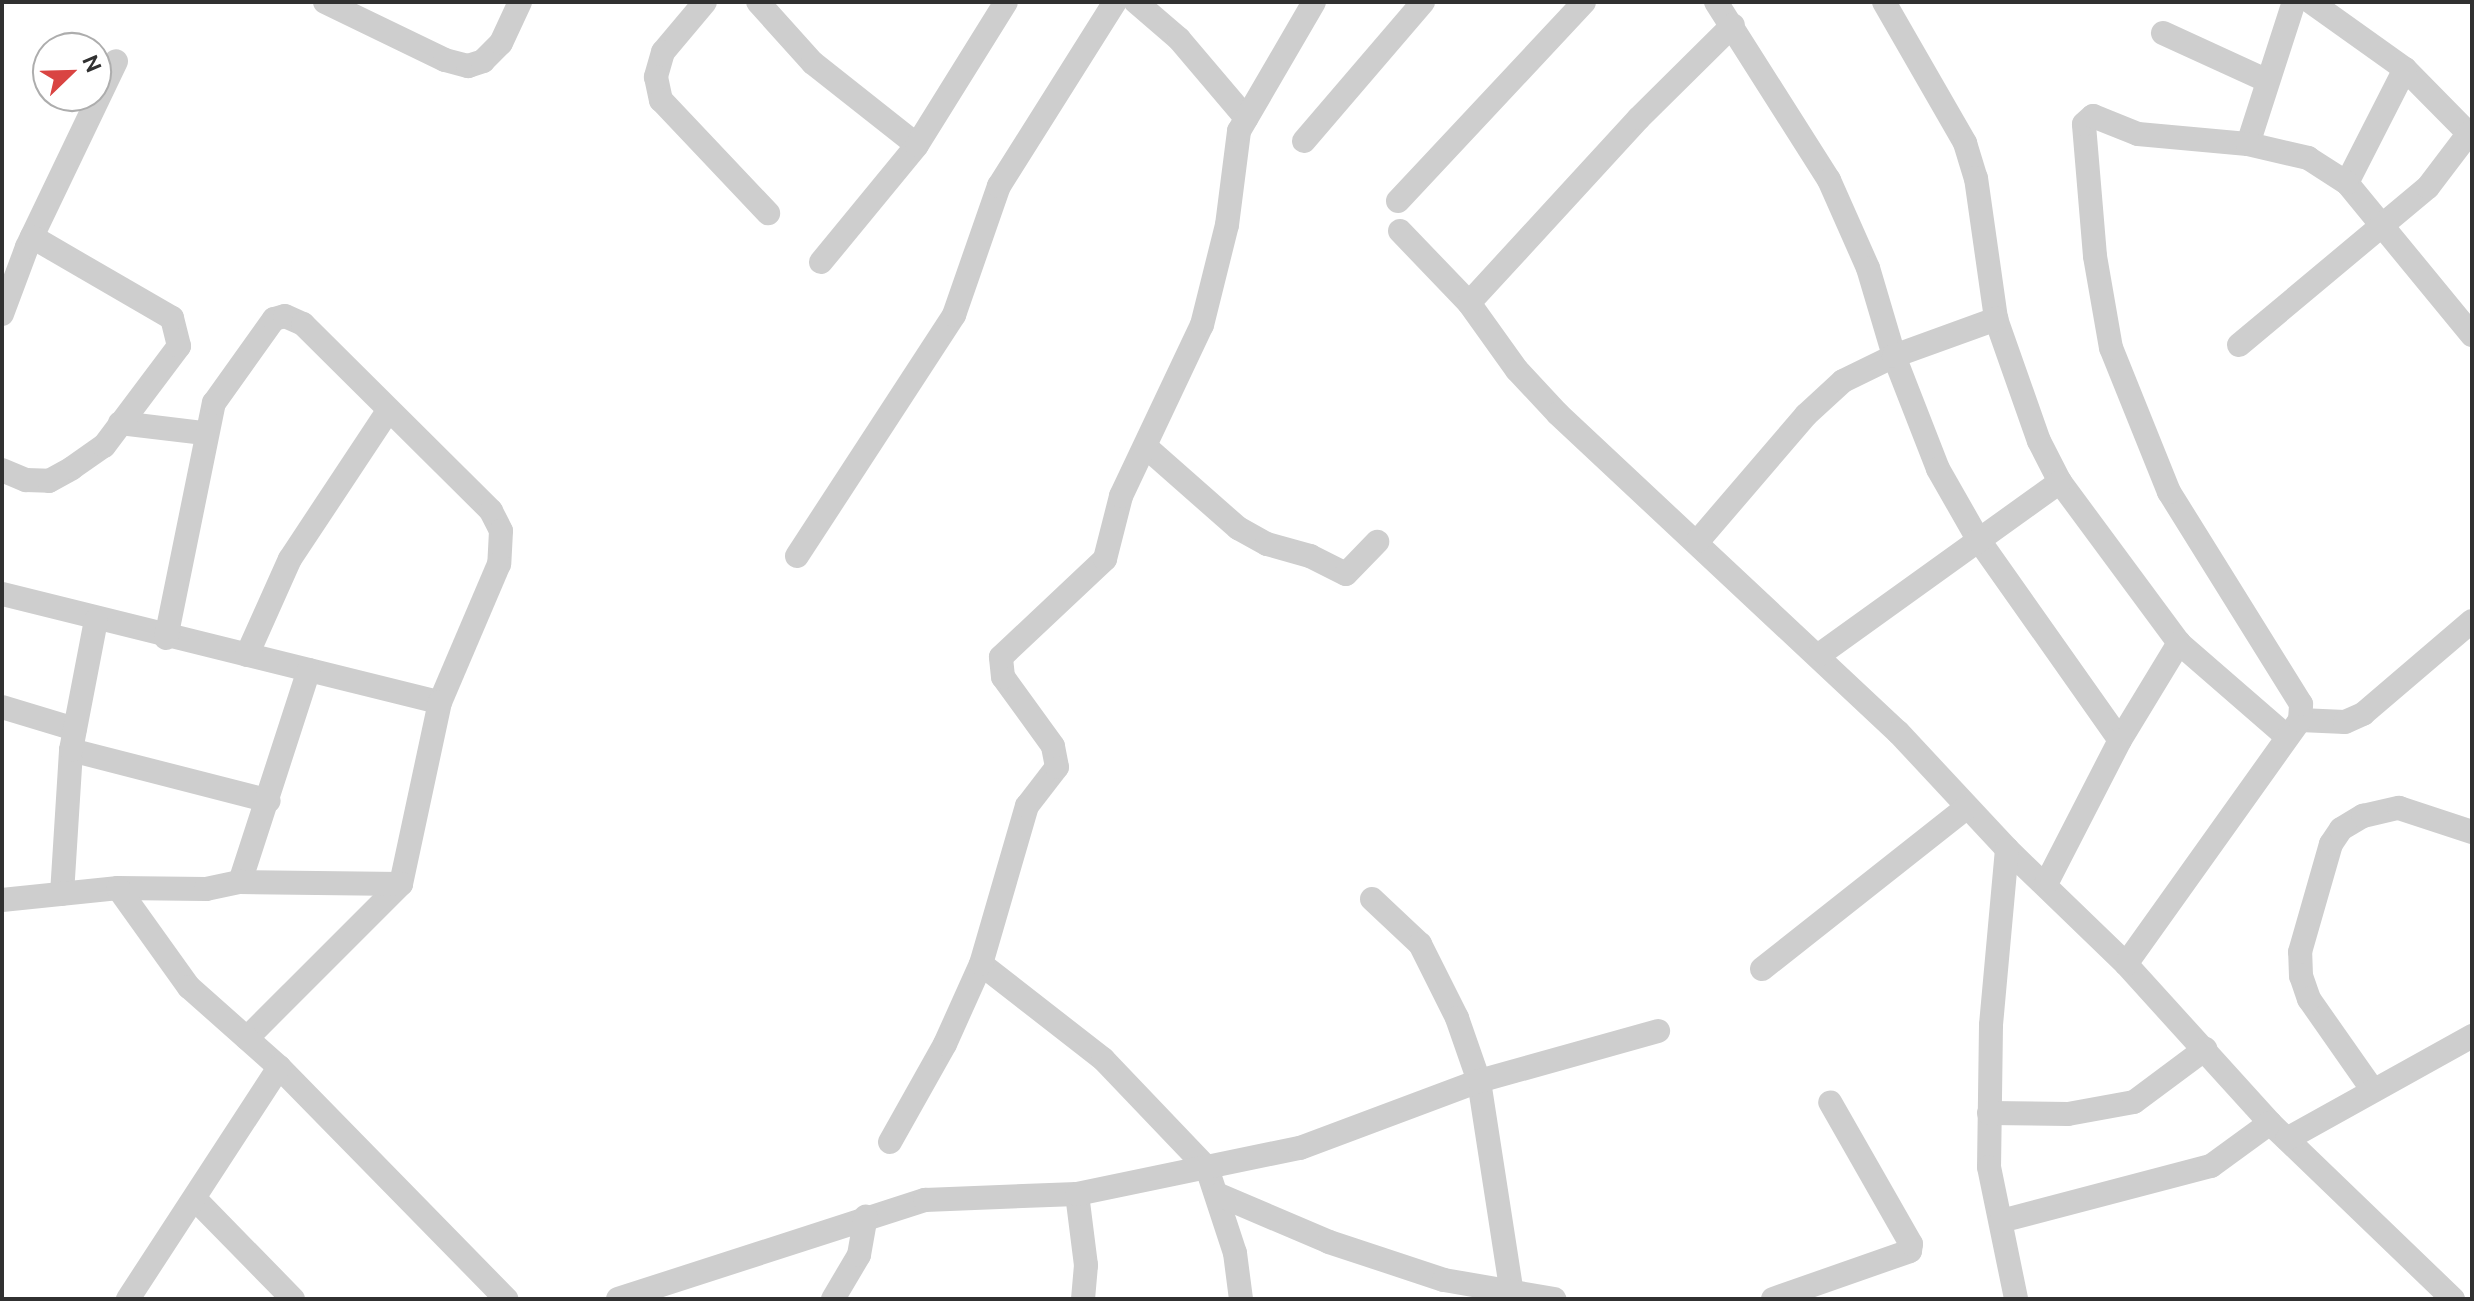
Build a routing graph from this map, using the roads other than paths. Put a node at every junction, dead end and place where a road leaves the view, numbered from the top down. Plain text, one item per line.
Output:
1 (325, 2) edge
2 (520, 2) edge
3 (705, 2) edge
4 (758, 2) edge
5 (1006, 2) edge
6 (1115, 2) edge
7 (1136, 2) edge
8 (1314, 2) edge
9 (1423, 2) edge
10 (1584, 2) edge
11 (1716, 2) edge
12 (1884, 2) edge
13 (2294, 2) edge
14 (2311, 2) edge
15 (1733, 25) junction
16 (2163, 33) dead end
17 (116, 61) dead end
18 (2405, 69) junction
19 (2268, 81) junction
20 (1246, 118) junction
21 (2470, 135) edge
22 (1304, 141) dead end
23 (2248, 144) junction
24 (917, 145) junction
25 (2347, 183) junction
26 (1398, 201) dead end
27 (768, 213) dead end
28 (2383, 226) junction
29 (1400, 231) dead end
30 (32, 237) junction
31 (821, 262) dead end
32 (1469, 303) junction
33 (2, 314) edge
34 (1996, 319) junction
35 (2472, 335) edge
36 (2239, 345) dead end
37 (1894, 356) junction
38 (388, 411) junction
39 (120, 423) junction
40 (204, 433) junction
41 (1146, 447) junction
42 (2, 470) edge
43 (2060, 482) junction
44 (1978, 539) junction
45 (1698, 541) junction
46 (1377, 542) dead end
47 (797, 556) dead end
48 (2, 594) edge
49 (96, 620) junction
50 (2472, 621) edge
51 (166, 638) junction
52 (2179, 643) junction
53 (247, 655) junction
54 (1819, 655) junction
55 (309, 670) junction
56 (440, 702) junction
57 (2, 707) edge
58 (2294, 728) junction
59 (73, 740) junction
60 (2120, 740) junction
61 (269, 801) junction
62 (1967, 807) junction
63 (2472, 832) edge
64 (2007, 849) junction
65 (240, 882) junction
66 (401, 884) junction
67 (2046, 884) junction
68 (118, 888) junction
69 (62, 894) junction
70 (1372, 899) dead end
71 (2, 900) edge
72 (981, 964) junction
73 (2126, 964) junction
74 (1762, 969) dead end
75 (1658, 1031) dead end
76 (2472, 1036) edge
77 (247, 1038) junction
78 (2205, 1049) junction
79 (279, 1067) junction
80 (1479, 1081) junction
81 (2372, 1089) junction
82 (1830, 1102) dead end
83 (1989, 1113) junction
84 (2279, 1131) junction
85 (890, 1142) dead end
86 (1207, 1168) junction
87 (1077, 1194) junction
88 (1219, 1195) junction
89 (195, 1199) junction
90 (866, 1217) junction
91 (2001, 1221) junction
92 (1512, 1294) junction
93 (128, 1299) edge
94 (293, 1299) edge
95 (506, 1299) edge
96 (618, 1299) edge
97 (833, 1299) edge
98 (1083, 1299) edge
99 (1241, 1299) edge
100 (1554, 1299) edge
101 (1773, 1299) edge
102 (2016, 1299) edge
103 (2453, 1299) edge

1 - 2 street
3 - 27 street
4 - 24 street
5 - 24 street
6 - 47 street
7 - 20 street
8 - 20 street
9 - 22 street
10 - 26 street
11 - 15 street
12 - 34 street
13 - 19 street
14 - 18 street
15 - 32 street
15 - 37 street
16 - 19 street
17 - 30 street
18 - 21 street
18 - 25 street
19 - 23 street
20 - 41 street
21 - 28 street
23 - 25 street
23 - 58 street
24 - 31 street
25 - 28 street
28 - 35 street
28 - 36 street
29 - 32 street
30 - 33 street
30 - 39 street
32 - 45 street
34 - 37 street
34 - 43 street
37 - 44 street
37 - 45 street
38 - 40 street
38 - 53 street
38 - 56 street
39 - 40 street
39 - 42 street
40 - 51 street
41 - 46 street
41 - 72 street
43 - 44 street
43 - 52 street
44 - 54 street
44 - 60 street
45 - 54 street
48 - 49 street
49 - 51 street
49 - 59 street
50 - 58 street
51 - 53 street
52 - 58 street
52 - 60 street
53 - 55 street
54 - 62 street
55 - 56 street
55 - 61 street
56 - 66 street
57 - 59 street
58 - 73 street
59 - 61 street
59 - 69 street
60 - 67 street
61 - 65 street
62 - 64 street
62 - 74 street
63 - 81 street
64 - 67 street
64 - 83 street
65 - 66 street
65 - 68 street
66 - 77 street
67 - 73 street
68 - 69 street
68 - 77 street
69 - 71 street
70 - 80 street
72 - 85 street
72 - 86 street
73 - 78 street
75 - 80 street
76 - 81 street
77 - 79 street
78 - 83 street
78 - 84 street
79 - 89 street
79 - 95 street
80 - 86 street
80 - 92 street
81 - 84 street
82 - 101 street
83 - 91 street
84 - 91 street
84 - 103 street
86 - 87 street
86 - 88 street
87 - 90 street
87 - 98 street
88 - 92 street
88 - 99 street
89 - 93 street
89 - 94 street
90 - 96 street
90 - 97 street
91 - 102 street
92 - 100 street

